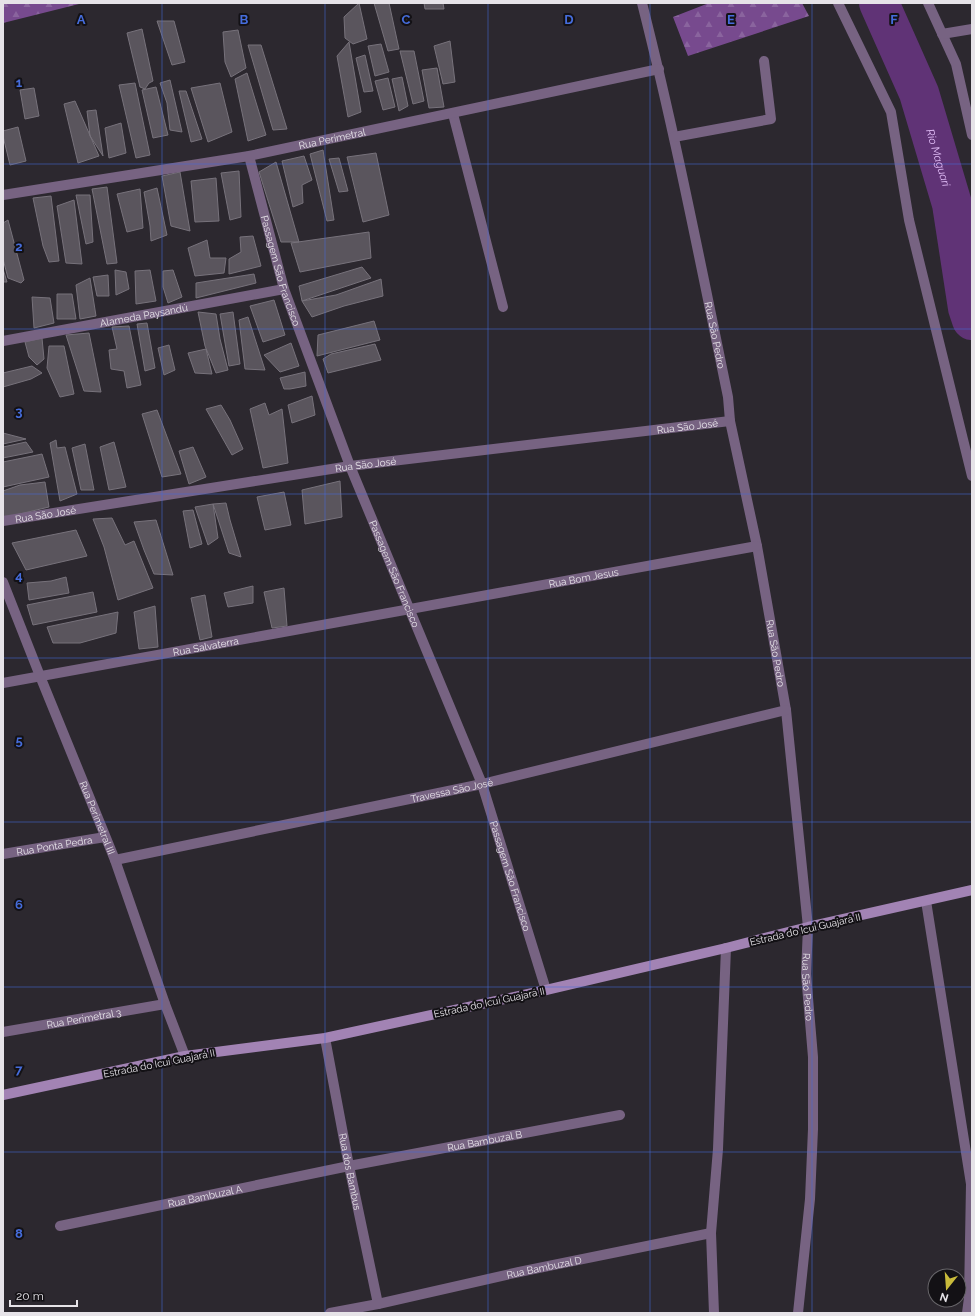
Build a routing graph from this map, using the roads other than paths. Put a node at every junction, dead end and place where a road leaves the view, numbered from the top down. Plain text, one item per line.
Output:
1 (642, 3) edge
2 (838, 3) edge
3 (928, 3) edge
4 (972, 30) edge
5 (942, 34) junction
6 (764, 61) dead end
7 (659, 70) junction
8 (453, 114) junction
9 (972, 135) edge
10 (674, 137) junction
11 (249, 156) junction
12 (3, 194) edge
13 (284, 289) junction
14 (504, 307) dead end
15 (3, 341) edge
16 (730, 421) junction
17 (350, 466) junction
18 (972, 476) edge
19 (3, 521) edge
20 (758, 546) junction
21 (3, 582) edge
22 (409, 608) junction
23 (40, 676) junction
24 (3, 683) edge
25 (786, 710) junction
26 (482, 784) junction
27 (105, 837) junction
28 (3, 854) edge
29 (115, 860) junction
30 (972, 890) edge
31 (926, 901) junction
32 (808, 927) junction
33 (726, 948) junction
34 (546, 990) junction
35 (165, 1004) junction
36 (3, 1032) edge
37 (325, 1038) junction
38 (185, 1056) junction
39 (3, 1095) edge
40 (620, 1115) dead end
41 (349, 1166) junction
42 (60, 1226) dead end
43 (710, 1233) junction
44 (378, 1304) junction
45 (330, 1313) edge
46 (714, 1313) edge
47 (798, 1313) edge
48 (967, 1313) edge

1 - 7 street, Rua São Pedro
2 - 18 street
3 - 5 street
4 - 5 street
5 - 9 street
6 - 10 street
7 - 8 street, Rua Perimetral
7 - 10 street, Rua São Pedro
8 - 11 street, Rua Perimetral
8 - 14 street
10 - 16 street, Rua São Pedro
11 - 12 street, Rua Perimetral
11 - 13 street, Passagem São Francisco
13 - 15 street, Alameda Paysandú
13 - 17 street, Passagem São Francisco
16 - 17 street, Rua São José
16 - 20 street, Rua São Pedro
17 - 19 street, Rua São José
17 - 22 street, Passagem São Francisco
20 - 22 street, Rua Bom Jesus
20 - 25 street, Rua São Pedro
21 - 23 street, Rua Perimetral III
22 - 23 street, Rua Salvaterra
22 - 26 street, Passagem São Francisco
23 - 24 street, Rua Salvaterra
23 - 27 street, Rua Perimetral III
25 - 26 street, Travessa São José
25 - 32 street, Rua São Pedro
26 - 29 street, Travessa São José
26 - 34 street, Passagem São Francisco
27 - 28 street, Rua Ponta Pedra
27 - 29 street, Rua Perimetral III
29 - 35 street, Rua Perimetral III
30 - 31 main road, Estrada do Icui Guajará II
31 - 32 main road, Estrada do Icui Guajará II
31 - 48 street
32 - 33 main road, Estrada do Icui Guajará II
32 - 47 street, Rua São Pedro
33 - 34 main road, Estrada do Icui Guajará II
33 - 43 street
34 - 37 main road, Estrada do Icui Guajará II
35 - 36 street, Rua Perimetral 3
35 - 38 street, Rua Perimetral III
37 - 38 main road, Estrada do Icui Guajará II
37 - 41 street, Rua dos Bambus
38 - 39 main road, Estrada do Icui Guajará II
40 - 41 street, Rua Bambuzal B
41 - 42 street, Rua Bambuzal A
41 - 44 street, Rua dos Bambus
43 - 44 street, Rua Bambuzal D
43 - 46 street
44 - 45 street, Rua Bambuzal D

